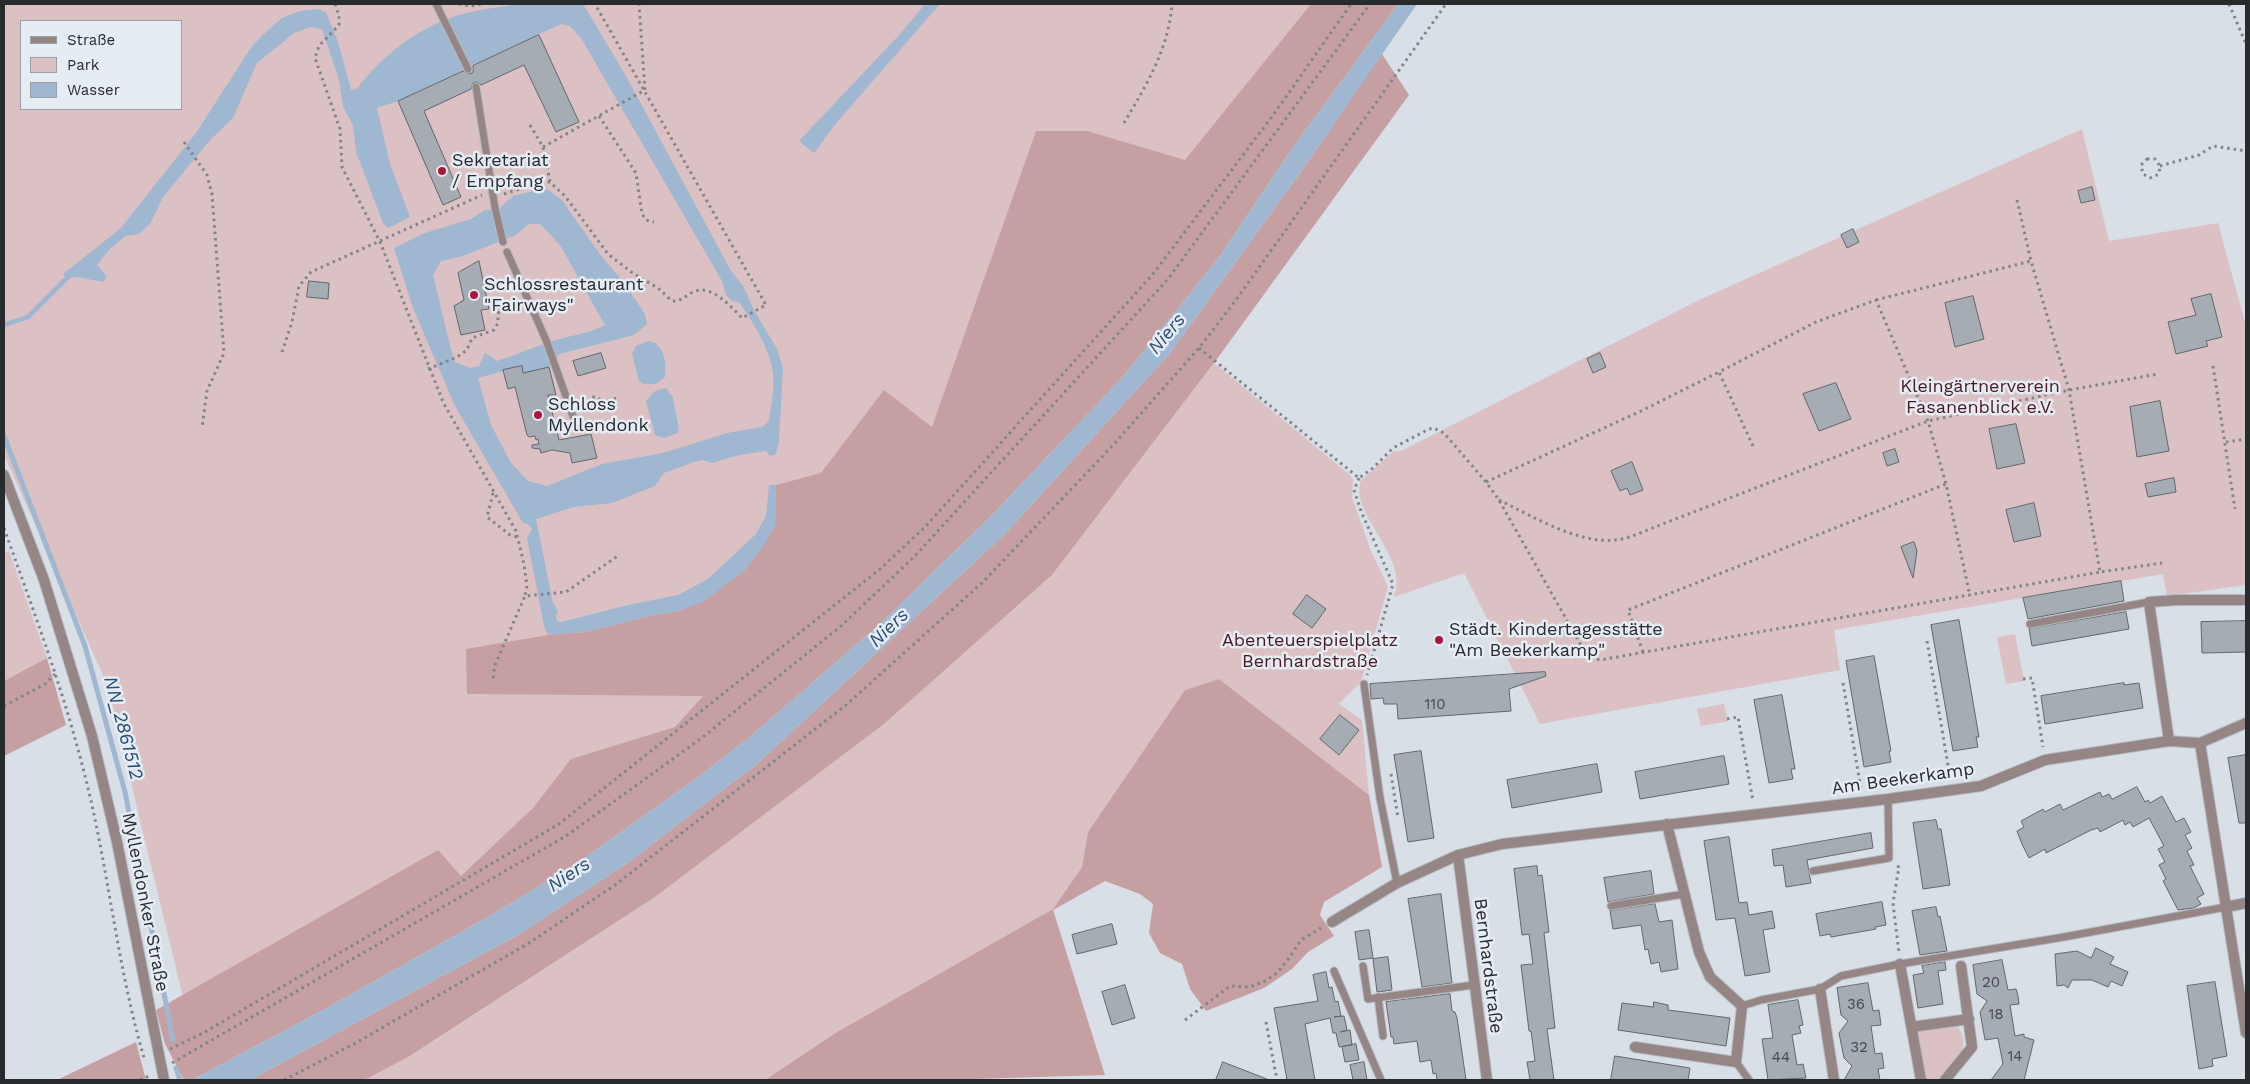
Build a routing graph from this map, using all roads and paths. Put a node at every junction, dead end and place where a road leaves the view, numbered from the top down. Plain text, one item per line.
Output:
1 (335, 4) edge
2 (436, 4) edge
3 (459, 4) edge
4 (482, 4) edge
5 (595, 4) edge
6 (639, 4) edge
7 (1172, 4) edge
8 (1351, 4) edge
9 (1370, 4) edge
10 (1446, 4) edge
11 (2229, 4) edge
12 (2246, 44) edge
13 (468, 69) dead end
14 (476, 87) dead end
15 (645, 90) junction
16 (599, 116) junction
17 (1124, 124) dead end
18 (530, 125) dead end
19 (184, 142) dead end
20 (543, 147) junction
21 (2246, 151) edge
22 (2160, 166) junction
23 (550, 182) junction
24 (492, 194) junction
25 (2017, 200) dead end
26 (654, 222) dead end
27 (503, 241) dead end
28 (380, 242) junction
29 (507, 252) dead end
30 (2031, 261) junction
31 (1876, 300) junction
32 (530, 301) junction
33 (1199, 348) junction
34 (282, 352) dead end
35 (2213, 366) dead end
36 (428, 369) junction
37 (1719, 372) junction
38 (2158, 374) dead end
39 (2069, 390) junction
40 (618, 398) dead end
41 (601, 402) junction
42 (574, 419) dead end
43 (1928, 421) junction
44 (202, 428) dead end
45 (2246, 439) edge
46 (2226, 442) junction
47 (1753, 446) dead end
48 (4, 475) edge
49 (1358, 478) junction
50 (1486, 482) junction
51 (1946, 484) junction
52 (493, 493) junction
53 (1499, 500) junction
54 (2235, 509) dead end
55 (4, 528) edge
56 (518, 537) junction
57 (619, 555) dead end
58 (2162, 562) dead end
59 (2100, 572) junction
60 (525, 596) junction
61 (1970, 596) junction
62 (2246, 600) edge
63 (2149, 602) junction
64 (2030, 624) dead end
65 (1927, 641) dead end
66 (1643, 652) junction
67 (71, 664) junction
68 (56, 673) junction
69 (493, 678) dead end
70 (2023, 679) dead end
71 (1844, 683) dead end
72 (1364, 684) joint
73 (4, 706) edge
74 (1727, 719) dead end
75 (2246, 723) edge
76 (2169, 740) junction
77 (2200, 742) junction
78 (2045, 760) junction
79 (1952, 790) junction
80 (1888, 799) junction
81 (1864, 802) junction
82 (1756, 814) junction
83 (1667, 824) junction
84 (1458, 855) junction
85 (1889, 858) junction
86 (1813, 872) dead end
87 (1397, 883) junction
88 (1684, 894) junction
89 (2246, 903) edge
90 (1610, 906) dead end
91 (2226, 907) junction
92 (1332, 922) joint
93 (1900, 964) junction
94 (1363, 966) dead end
95 (1961, 966) dead end
96 (1334, 971) dead end
97 (1474, 985) junction
98 (1820, 989) junction
99 (1378, 997) junction
100 (1742, 1006) junction
101 (1969, 1019) junction
102 (1185, 1020) dead end
103 (1266, 1022) dead end
104 (1912, 1027) junction
105 (2246, 1033) edge
106 (1383, 1036) dead end
107 (1635, 1047) dead end
108 (158, 1054) junction
109 (1736, 1062) junction
110 (163, 1076) edge
111 (152, 1080) edge
112 (284, 1080) edge
113 (1277, 1080) edge
114 (1381, 1080) edge
115 (1487, 1080) edge
116 (1749, 1080) edge
117 (1834, 1080) edge
118 (1921, 1080) edge
119 (1945, 1080) edge

1 - 28 path
2 - 13 lane
3 - 4 path
5 - 15 path
6 - 15 path
7 - 17 path
8 - 108 path
9 - 110 path
10 - 33 path
11 - 12 path
14 - 24 lane
15 - 16 path
15 - 23 path
16 - 20 path
16 - 26 path
18 - 20 path
19 - 44 path
20 - 23 path
21 - 22 path
22 - 22 path
23 - 24 path
24 - 27 lane
24 - 28 path
25 - 30 path
28 - 34 path
28 - 36 path
29 - 32 lane
30 - 31 path
30 - 39 path
31 - 37 path
31 - 43 path
32 - 36 path
32 - 42 lane
33 - 49 path
33 - 112 path
35 - 46 path
36 - 52 path
37 - 47 path
37 - 50 path
38 - 39 path
39 - 43 path
39 - 59 path
40 - 41 path
41 - 41 path
43 - 51 path
43 - 53 path
45 - 46 path
46 - 54 path
48 - 67 street, Myllendonker Straße
49 - 50 path
49 - 72 path
50 - 53 path
51 - 61 path
51 - 66 path
52 - 56 path
52 - 56 path
53 - 66 path
55 - 68 path
56 - 60 path
57 - 60 path
58 - 59 path
59 - 61 path
60 - 69 path
61 - 66 path
62 - 63 street
63 - 64 lane
63 - 76 street
65 - 79 path
67 - 68 path
67 - 108 street, Myllendonker Straße
68 - 73 path
68 - 111 path
70 - 78 path
71 - 81 path
72 - 87 lane
74 - 82 path
75 - 77 street, Am Beekerkamp
76 - 77 street, Am Beekerkamp
76 - 78 street, Am Beekerkamp
77 - 91 street
78 - 79 street, Am Beekerkamp
79 - 80 street, Am Beekerkamp
80 - 81 street, Am Beekerkamp
80 - 85 lane
81 - 82 street, Am Beekerkamp
82 - 83 street, Am Beekerkamp
83 - 84 street, Am Beekerkamp
83 - 88 street
84 - 87 street, Am Beekerkamp
84 - 97 street, Bernhardstraße
85 - 86 lane
85 - 93 path
87 - 92 street, Am Beekerkamp
88 - 90 lane
88 - 100 street
89 - 91 street
91 - 93 lane
91 - 105 street
92 - 102 path
93 - 98 lane
93 - 104 street
94 - 99 lane
95 - 101 street
96 - 114 lane
97 - 99 lane
97 - 115 street, Bernhardstraße
98 - 100 lane
98 - 117 street
99 - 106 lane
100 - 109 street
101 - 104 street
101 - 119 street
103 - 113 path
104 - 118 street
107 - 109 street
108 - 110 street, Myllendonker Straße
109 - 116 lane

